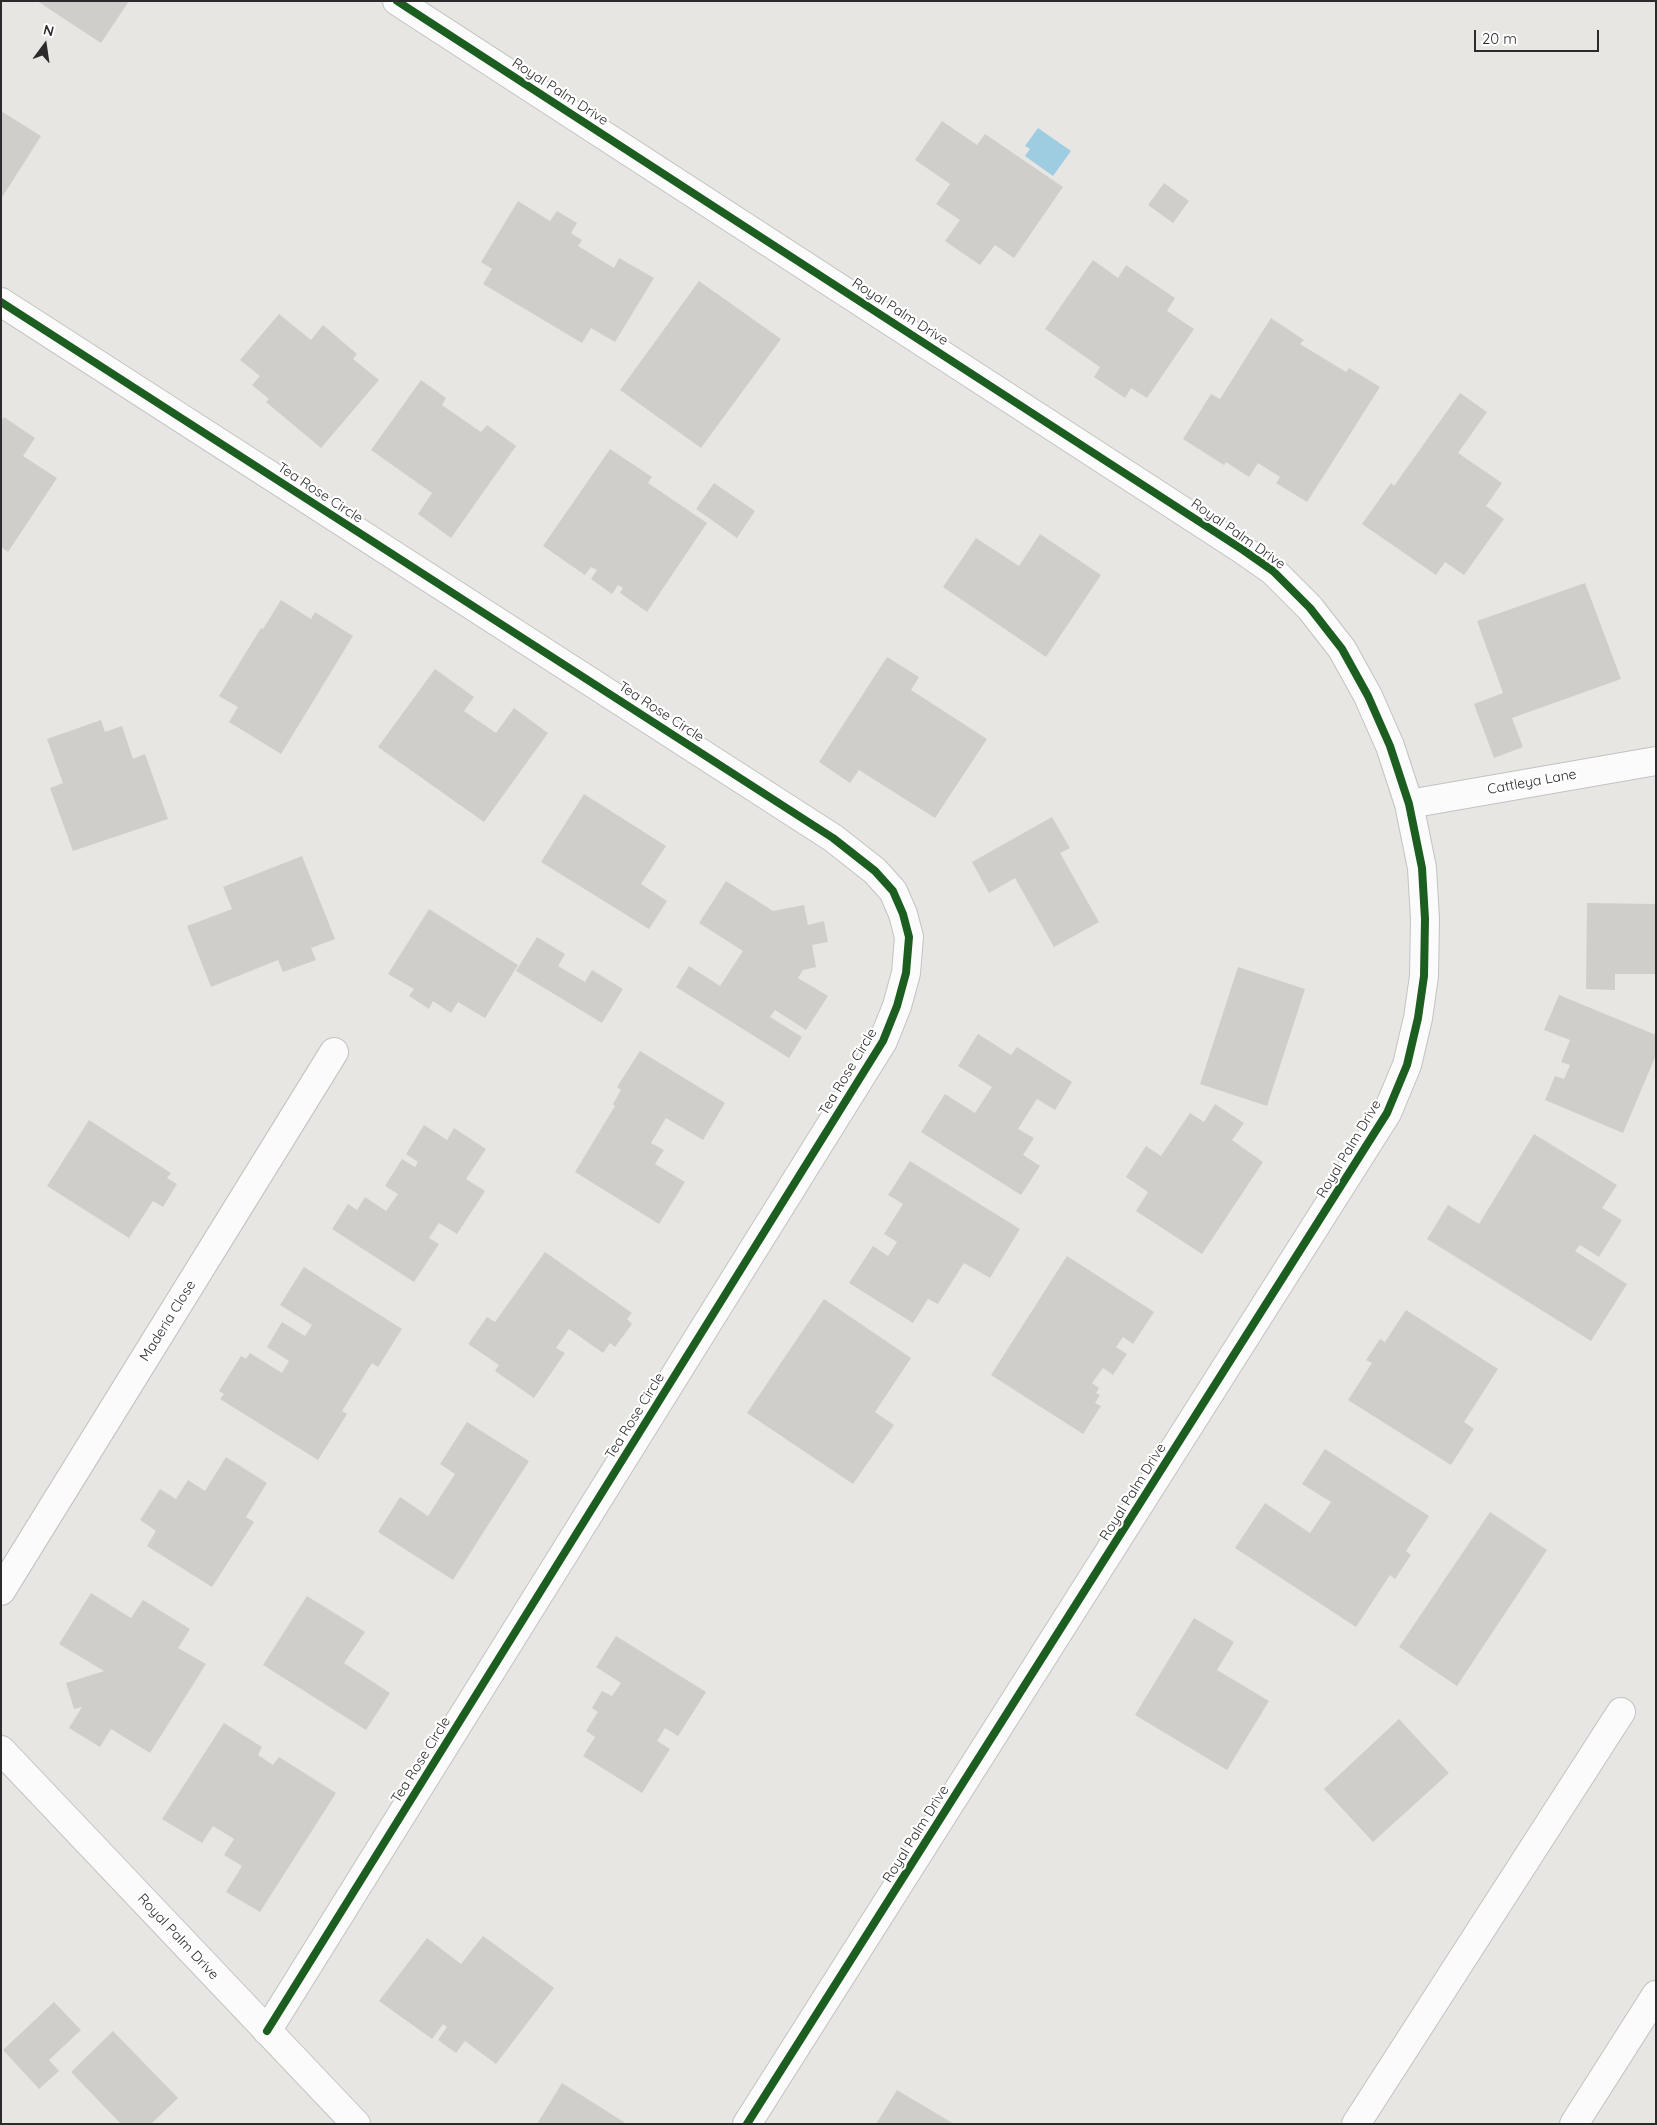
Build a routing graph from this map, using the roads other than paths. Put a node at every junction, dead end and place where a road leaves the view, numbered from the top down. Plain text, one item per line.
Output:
1 (397, 1) edge
2 (1, 302) edge
3 (1656, 761) edge
4 (1409, 804) junction
5 (334, 1052) dead end
6 (1, 1591) edge
7 (1621, 1712) dead end
8 (1, 1750) edge
9 (1656, 1995) edge
10 (267, 2031) junction
11 (356, 2124) edge
12 (747, 2124) edge
13 (1356, 2124) edge
14 (1574, 2124) edge

1 - 4 street, Royal Palm Drive
2 - 10 street, Tea Rose Circle
3 - 4 street, Cattleya Lane
4 - 12 street, Royal Palm Drive
5 - 6 street, Maderia Close
7 - 13 street
8 - 10 street, Royal Palm Drive
9 - 14 street
10 - 11 street, Royal Palm Drive

